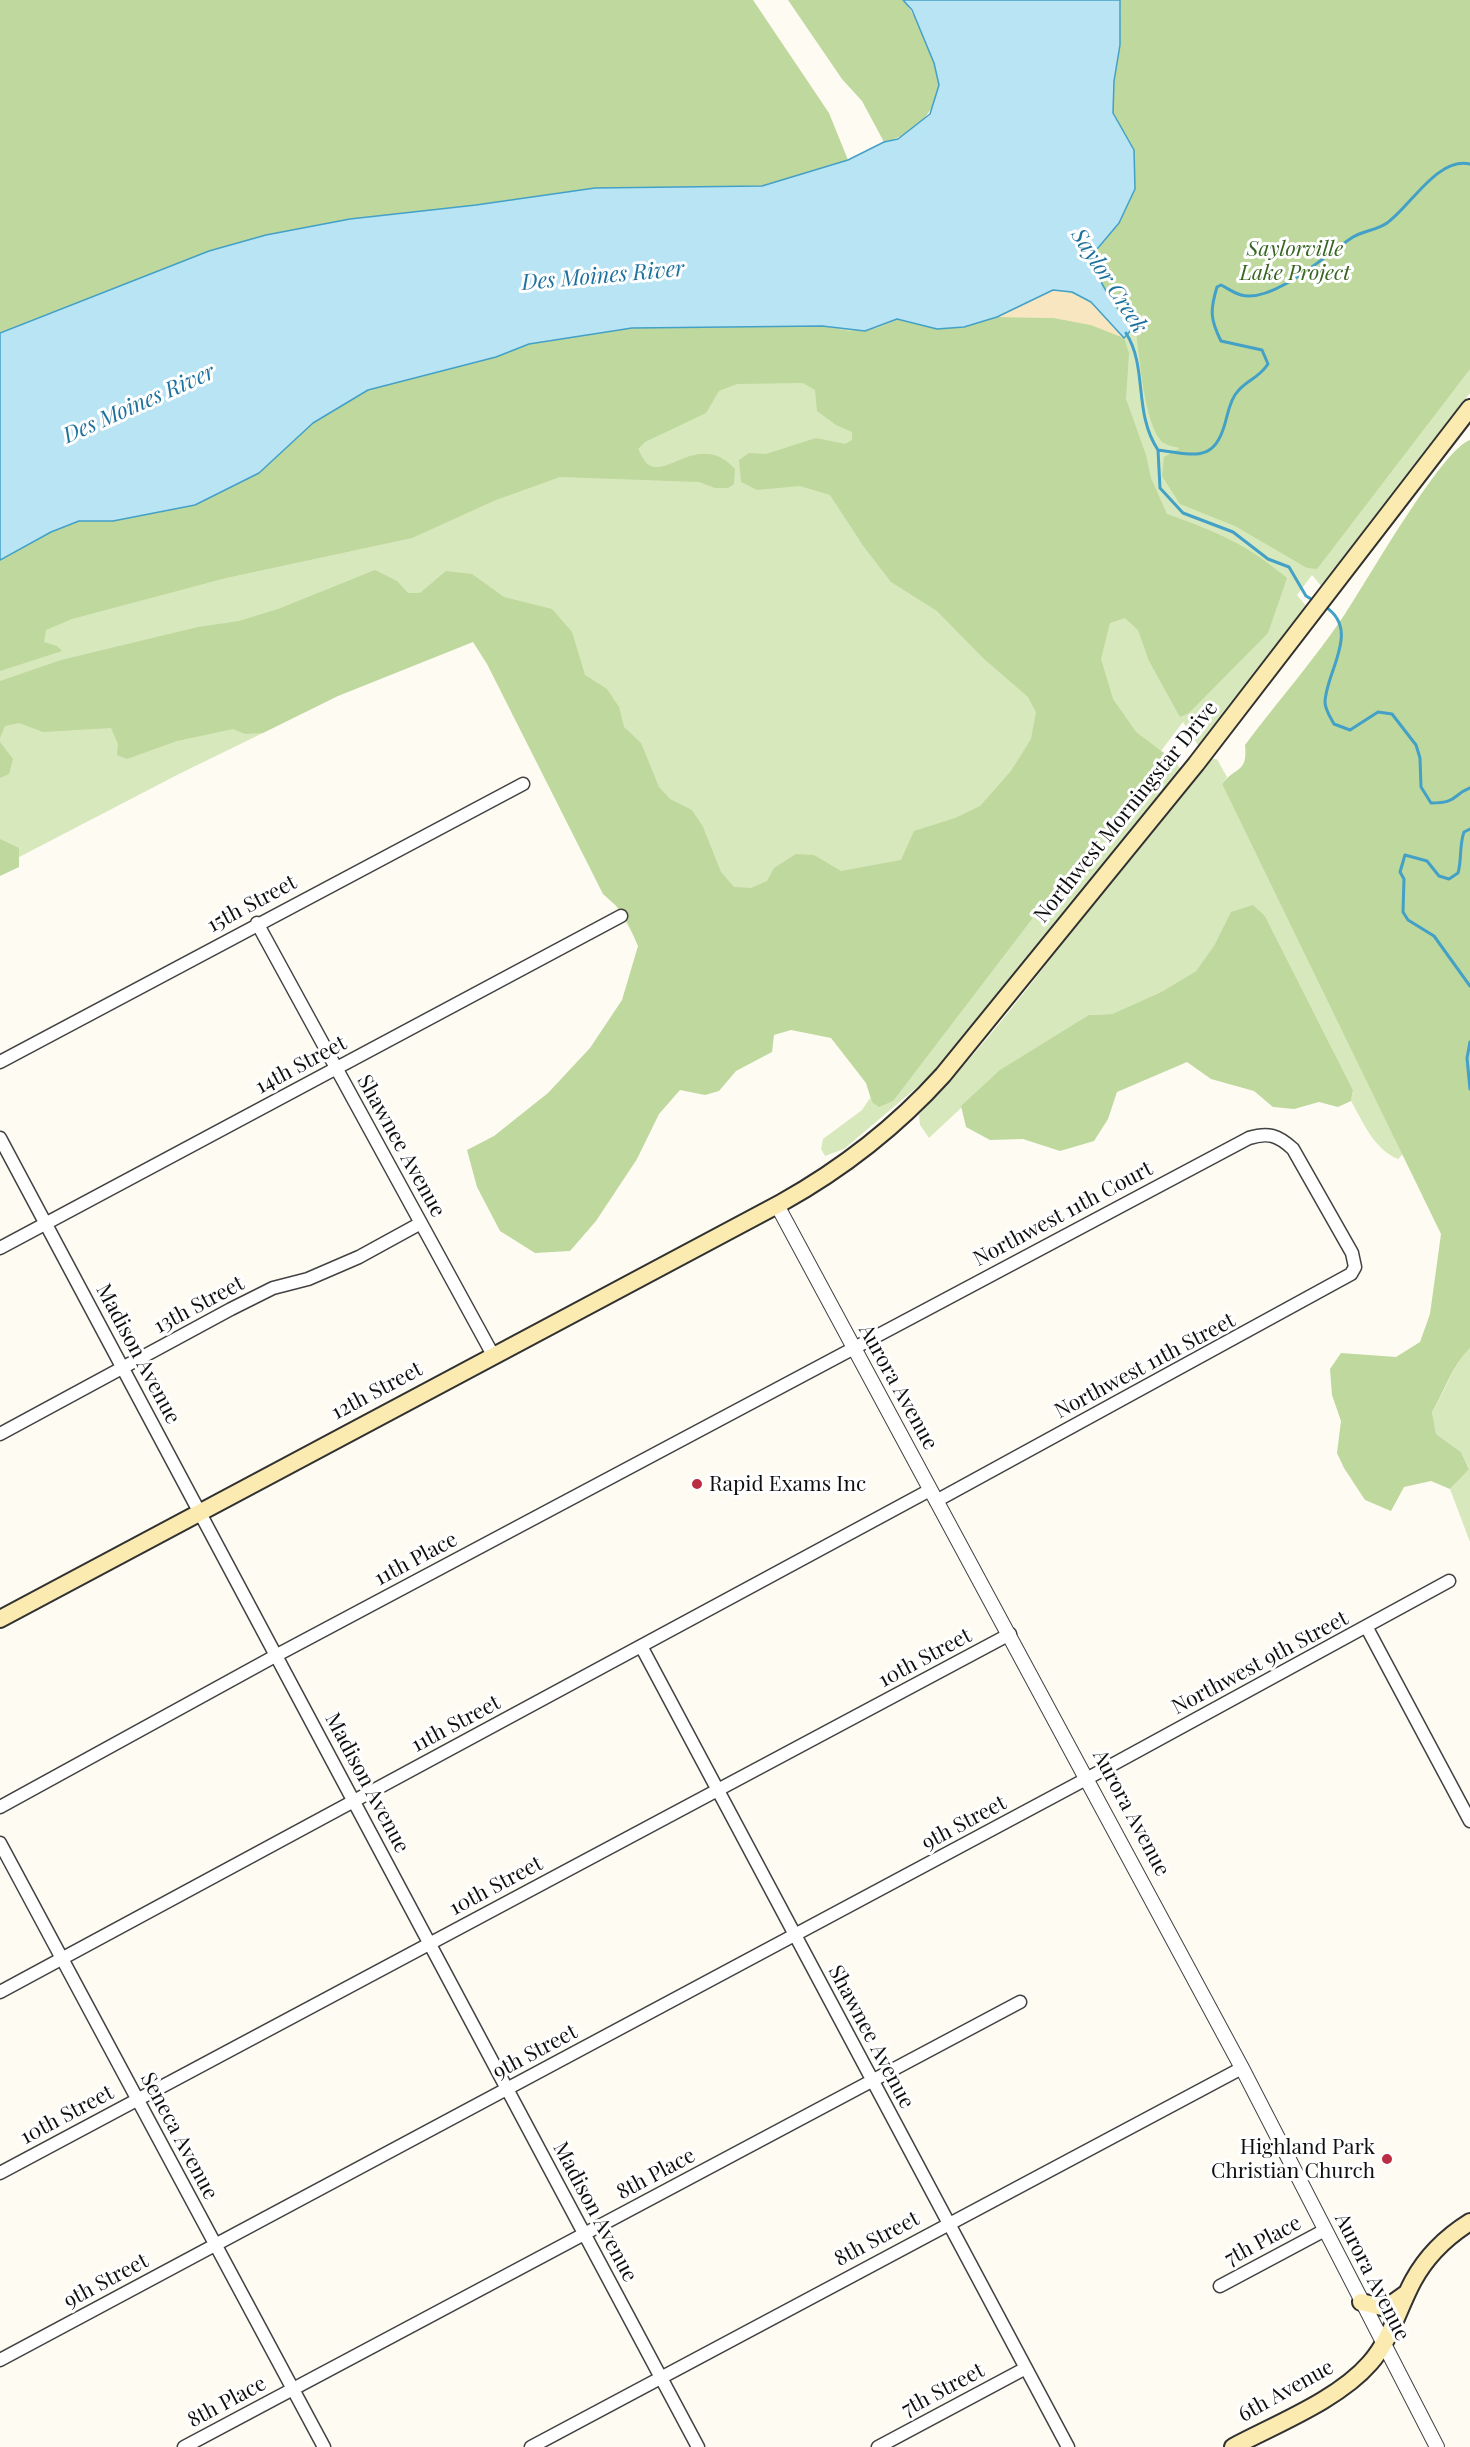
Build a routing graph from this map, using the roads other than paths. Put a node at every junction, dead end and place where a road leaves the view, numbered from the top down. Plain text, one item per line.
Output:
1 (1470, 408) edge
2 (523, 784) dead end
3 (621, 916) dead end
4 (257, 924) junction
5 (0, 1062) edge
6 (336, 1068) junction
7 (0, 1138) edge
8 (1293, 1149) joint
9 (777, 1205) junction
10 (46, 1223) junction
11 (421, 1223) junction
12 (0, 1248) edge
13 (853, 1349) junction
14 (493, 1355) junction
15 (123, 1368) junction
16 (0, 1434) edge
17 (933, 1495) junction
18 (200, 1511) junction
19 (1449, 1581) dead end
20 (0, 1619) edge
21 (1367, 1628) junction
22 (1010, 1634) junction
23 (641, 1646) junction
24 (277, 1655) junction
25 (1088, 1778) junction
26 (718, 1791) junction
27 (355, 1800) junction
28 (0, 1807) edge
29 (1470, 1821) edge
30 (0, 1843) edge
31 (795, 1935) junction
32 (431, 1943) junction
33 (62, 1959) junction
34 (0, 1992) edge
35 (1020, 2002) dead end
36 (1242, 2068) junction
37 (871, 2079) junction
38 (508, 2089) junction
39 (137, 2100) junction
40 (0, 2173) edge
41 (1470, 2222) edge
42 (949, 2223) junction
43 (1325, 2230) junction
44 (584, 2234) junction
45 (215, 2245) junction
46 (1220, 2286) dead end
47 (1409, 2290) junction
48 (1361, 2302) junction
49 (1383, 2345) junction
50 (0, 2360) edge
51 (1026, 2368) junction
52 (661, 2378) junction
53 (292, 2389) junction
54 (184, 2447) edge
55 (324, 2447) edge
56 (531, 2447) edge
57 (698, 2447) edge
58 (878, 2447) edge
59 (1068, 2447) edge
60 (1233, 2447) edge
61 (1437, 2447) edge

1 - 9 main road, Northwest Morningstar Drive
2 - 4 street, 15th Street
3 - 6 street, 14th Street
4 - 5 street, 15th Street
4 - 6 street, Shawnee Avenue
6 - 10 street, 14th Street
6 - 11 street, Shawnee Avenue
7 - 10 street, Madison Avenue
8 - 13 street, Northwest 11th Court
8 - 17 street, Northwest 11th Street
9 - 13 street, Aurora Avenue
9 - 14 main road, 12th Street
10 - 12 street, 14th Street
10 - 15 street, Madison Avenue
11 - 14 street, Shawnee Avenue
11 - 15 street, 13th Street
13 - 17 street, Aurora Avenue
13 - 24 street, 11th Place
14 - 18 main road, 12th Street
15 - 16 street, 13th Street
15 - 18 street, Madison Avenue
17 - 22 street, Aurora Avenue
17 - 23 street, 11th Street
18 - 20 main road, 12th Street
18 - 24 street, Madison Avenue
19 - 21 street, Northwest 9th Street
21 - 25 street, Northwest 9th Street
21 - 29 street
22 - 25 street, Aurora Avenue
22 - 26 street, 10th Street
23 - 26 street, Shawnee Avenue
23 - 27 street, 11th Street
24 - 27 street, Madison Avenue
24 - 28 street, 11th Place
25 - 31 street, 9th Street
25 - 36 street, Aurora Avenue
26 - 31 street, Shawnee Avenue
26 - 32 street, 10th Street
27 - 32 street, Madison Avenue
27 - 33 street, 11th Street
30 - 33 street, Seneca Avenue
31 - 37 street, Shawnee Avenue
31 - 38 street, 9th Street
32 - 38 street, Madison Avenue
32 - 39 street, 10th Street
33 - 34 street, 11th Street
33 - 39 street, Seneca Avenue
35 - 37 street, 8th Place
36 - 42 street, 8th Street
36 - 43 street, Aurora Avenue
37 - 42 street, Shawnee Avenue
37 - 44 street, 8th Place
38 - 44 street, Madison Avenue
38 - 45 street, 9th Street
39 - 40 street, 10th Street
39 - 45 street, Seneca Avenue
41 - 47 main road, 6th Avenue
42 - 51 street, Shawnee Avenue
42 - 52 street, 8th Street
43 - 46 street, 7th Place
43 - 48 street, Aurora Avenue
44 - 52 street, Madison Avenue
44 - 53 street, 8th Place
45 - 50 street, 9th Street
45 - 53 street, Seneca Avenue
47 - 48 main road
47 - 49 main road, 6th Avenue
48 - 49 street, Aurora Avenue
49 - 60 main road, 6th Avenue
49 - 61 street, Aurora Avenue
51 - 58 street, 7th Street
51 - 59 street, Shawnee Avenue
52 - 56 street, 8th Street
52 - 57 street, Madison Avenue
53 - 54 street, 8th Place
53 - 55 street, Seneca Avenue

